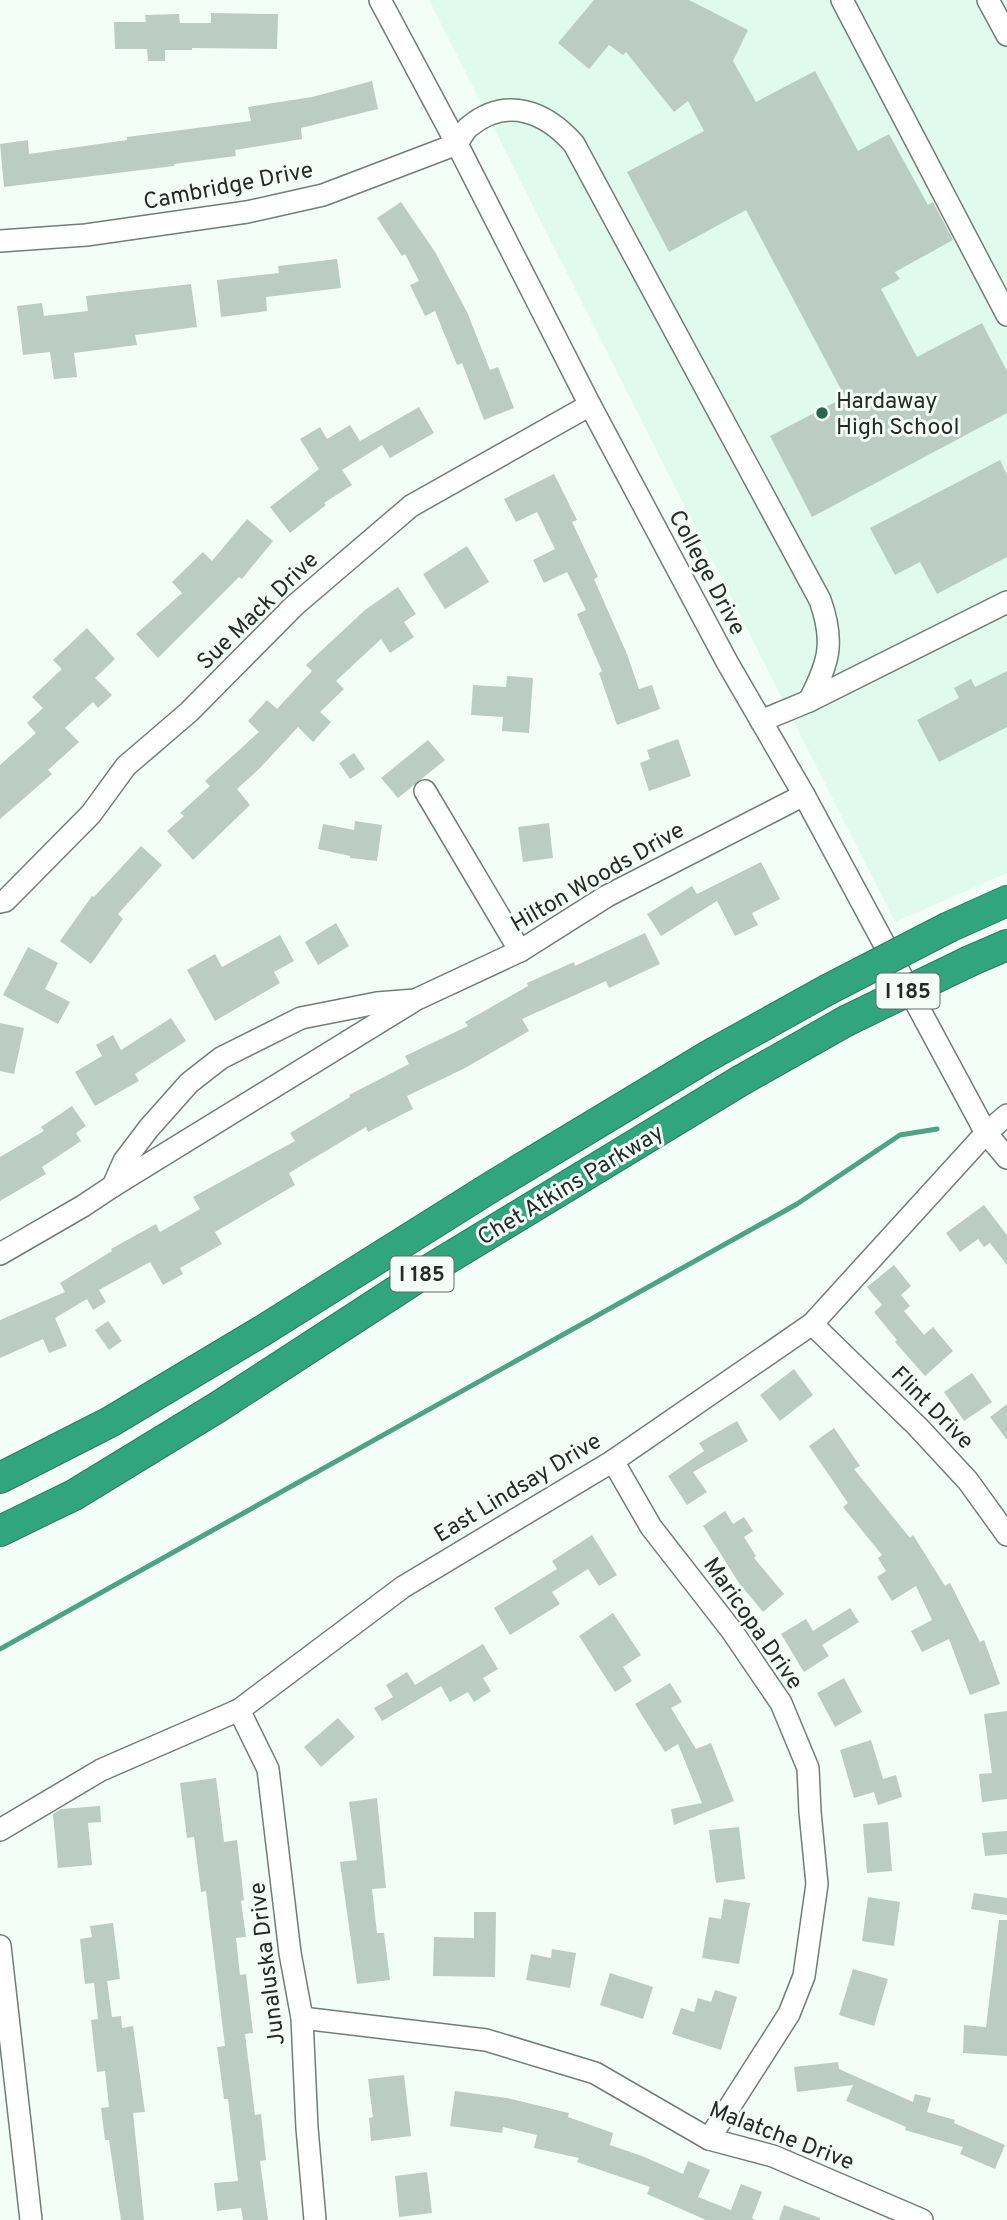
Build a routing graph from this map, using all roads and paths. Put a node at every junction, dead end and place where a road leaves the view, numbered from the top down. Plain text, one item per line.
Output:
1 (380, 0) edge
2 (842, 0) edge
3 (988, 0) edge
4 (1007, 35) edge
5 (457, 144) junction
6 (0, 241) edge
7 (1007, 315) edge
8 (590, 405) junction
9 (1007, 602) edge
10 (809, 701) junction
11 (761, 721) junction
12 (425, 791) dead end
13 (804, 795) junction
14 (1007, 901) edge
15 (2, 903) edge
16 (1007, 945) edge
17 (520, 951) junction
18 (415, 1000) junction
19 (1007, 1115) edge
20 (986, 1133) junction
21 (1007, 1158) edge
22 (113, 1186) junction
23 (0, 1254) edge
24 (811, 1324) junction
25 (613, 1461) junction
26 (0, 1478) edge
27 (0, 1531) edge
28 (1007, 1535) edge
29 (239, 1710) junction
30 (0, 1829) edge
31 (0, 1946) edge
32 (302, 2018) junction
33 (10, 2124) edge
34 (709, 2139) junction
35 (31, 2220) edge
36 (315, 2220) edge
37 (922, 2220) edge

1 - 5 street, College Drive
2 - 7 street
3 - 4 street
5 - 6 street, Cambridge Drive
5 - 8 street, College Drive
5 - 10 street
8 - 11 street, College Drive
8 - 15 street, Sue Mack Drive
9 - 10 street
10 - 11 street
11 - 13 street, College Drive
12 - 17 street
13 - 17 street, Hilton Woods Drive
13 - 20 street, College Drive
14 - 26 highway, Chet Atkins Parkway / I 185, bridge
16 - 27 highway, Chet Atkins Parkway / I 185, bridge
17 - 18 street, Hilton Woods Drive
18 - 22 street, Hilton Woods Drive
18 - 22 street, Hilton Woods Drive
19 - 20 street, East Lindsay Drive
20 - 21 street, College Drive
20 - 24 street, East Lindsay Drive
22 - 23 street, Hilton Woods Drive
24 - 25 street, East Lindsay Drive
24 - 28 street, Flint Drive
25 - 29 street, East Lindsay Drive
25 - 34 street, Maricopa Drive
29 - 30 street, East Lindsay Drive
29 - 32 street, Junaluska Drive
31 - 33 street
32 - 34 street, Malatche Drive
32 - 36 street, Junaluska Drive
33 - 35 street
34 - 37 street, Malatche Drive

